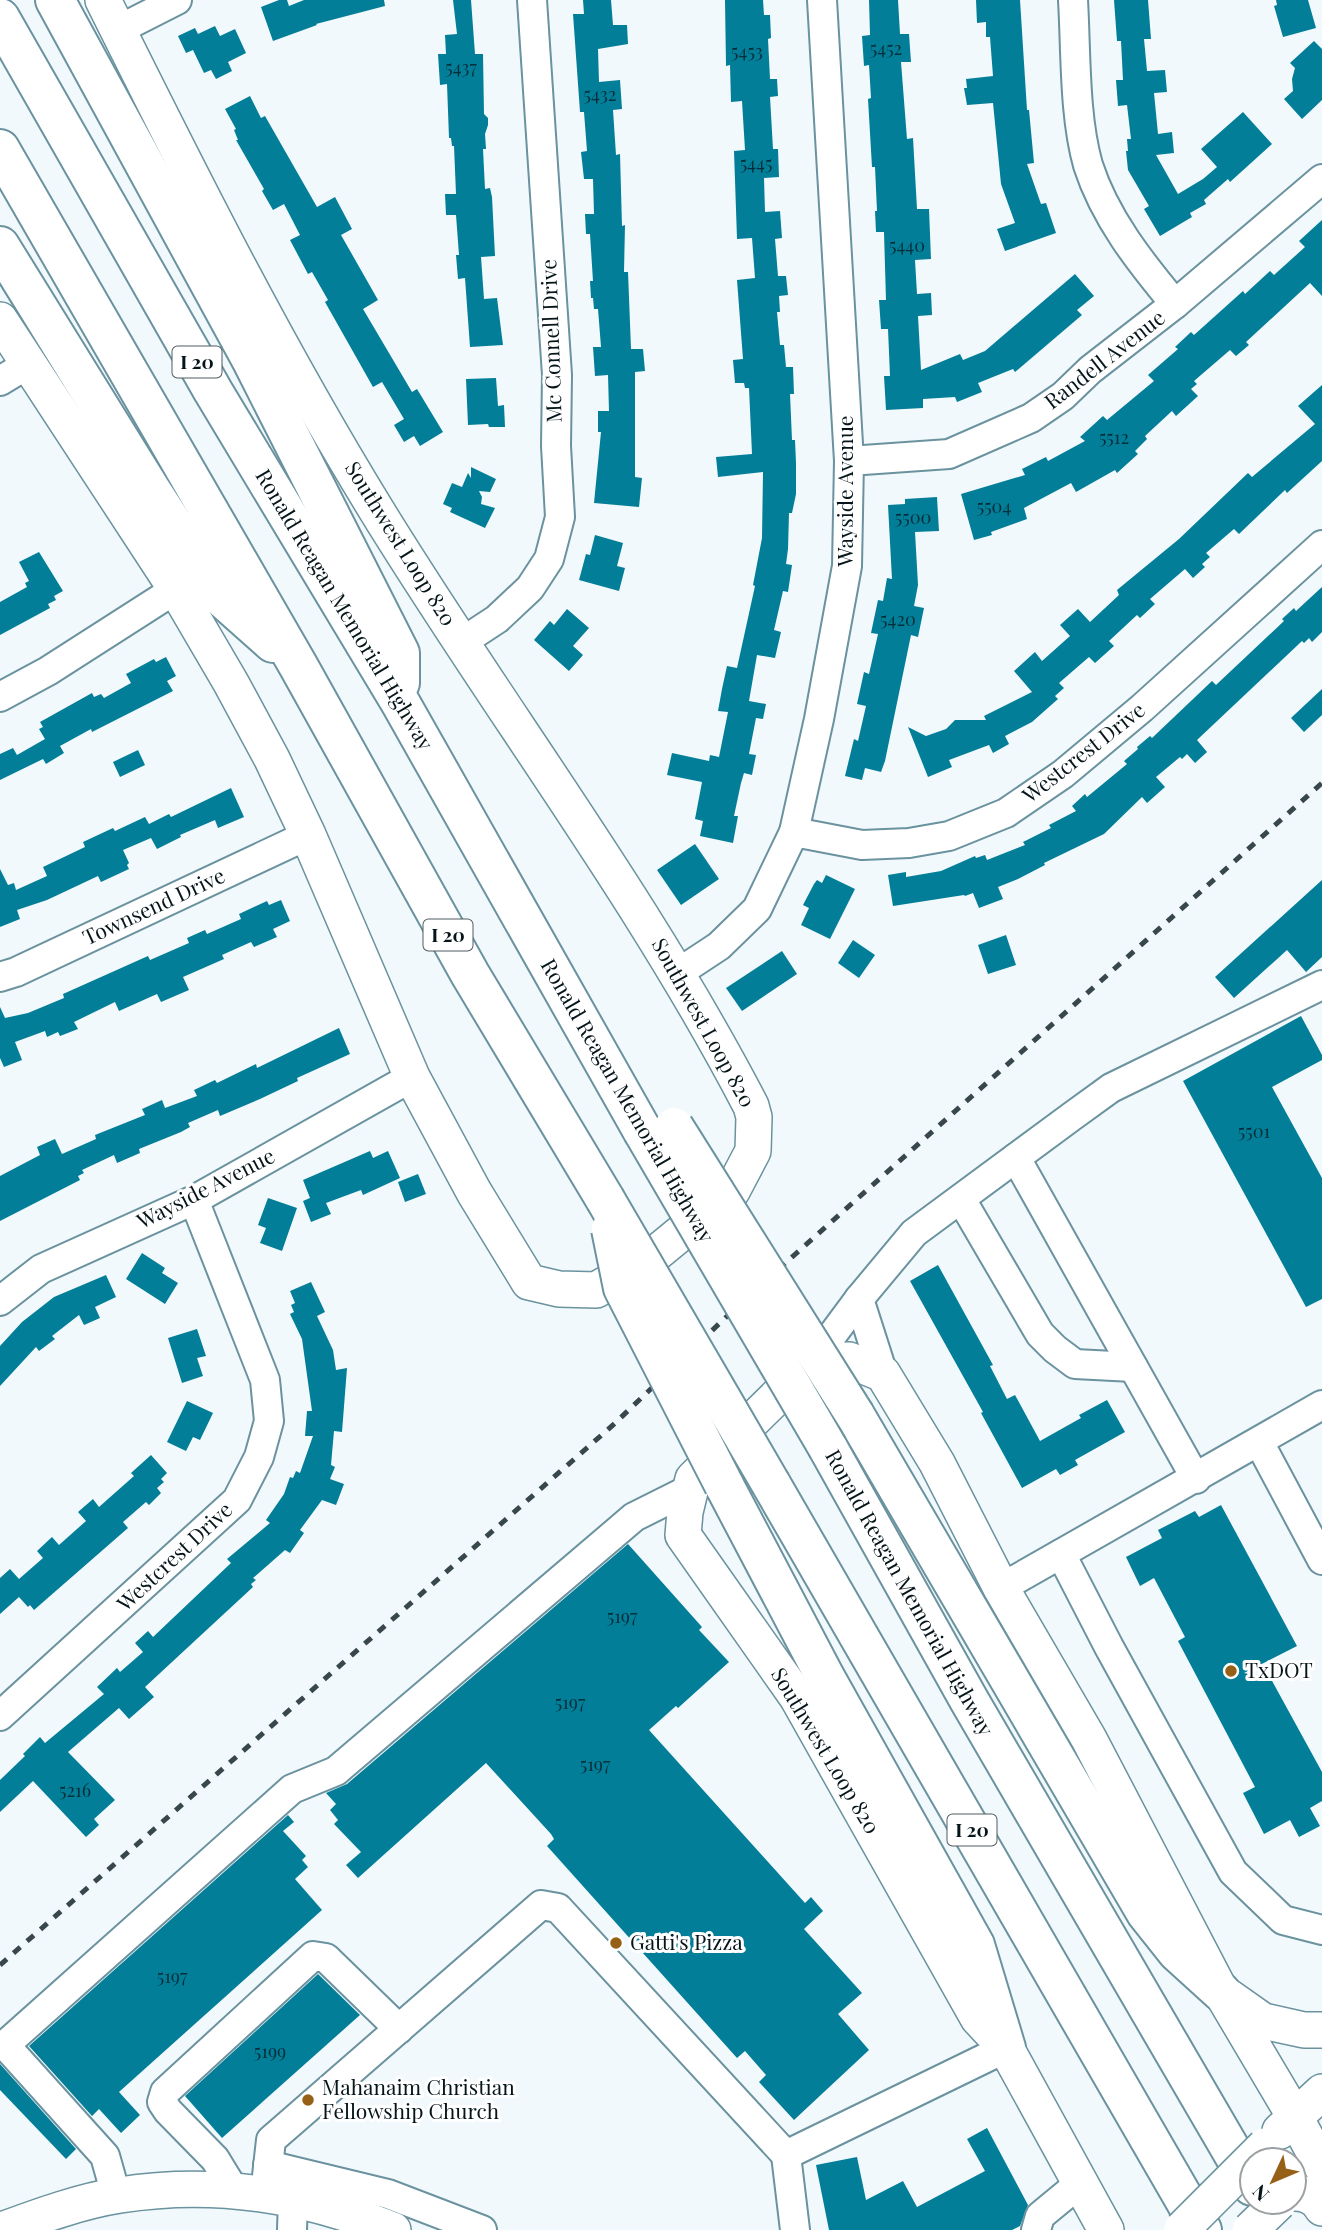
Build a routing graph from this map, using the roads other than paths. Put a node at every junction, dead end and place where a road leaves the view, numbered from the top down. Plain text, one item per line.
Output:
1 (55, 0) edge
2 (177, 0) edge
3 (532, 0) edge
4 (822, 0) edge
5 (1073, 0) edge
6 (111, 15) edge
7 (0, 18) edge
8 (0, 149) edge
9 (1322, 179) edge
10 (0, 246) edge
11 (1175, 304) junction
12 (0, 320) edge
13 (14, 372) edge
14 (849, 461) junction
15 (1322, 545) edge
16 (176, 589) junction
17 (462, 642) junction
18 (299, 667) junction
19 (0, 697) edge
20 (400, 702) junction
21 (794, 832) junction
22 (308, 835) junction
23 (678, 973) junction
24 (0, 977) edge
25 (1319, 994) edge
26 (412, 1077) junction
27 (658, 1128) junction
28 (1016, 1158) junction
29 (605, 1199) junction
30 (961, 1199) junction
31 (194, 1200) junction
32 (859, 1299) junction
33 (0, 1301) edge
34 (813, 1361) junction
35 (1133, 1367) junction
36 (883, 1374) junction
37 (1322, 1405) edge
38 (1259, 1442) junction
39 (1196, 1479) junction
40 (707, 1487) junction
41 (1061, 1554) junction
42 (1322, 1560) edge
43 (1001, 1588) junction
44 (0, 1716) edge
45 (1322, 1930) edge
46 (1221, 1992) junction
47 (399, 2029) junction
48 (1322, 2030) edge
49 (1006, 2048) junction
50 (1322, 2092) edge
51 (1295, 2117) junction
52 (786, 2155) junction
53 (1238, 2162) edge
54 (1322, 2167) edge
55 (1080, 2183) junction
56 (116, 2195) junction
57 (1308, 2195) edge
58 (271, 2196) edge
59 (1322, 2208) edge
60 (1264, 2216) edge
61 (452, 2224) edge
62 (2, 2230) edge
63 (393, 2230) edge
64 (482, 2230) edge
65 (795, 2230) edge
66 (1036, 2230) edge
67 (1105, 2230) edge
68 (1180, 2230) edge
69 (1202, 2230) edge
70 (1250, 2230) edge

1 - 20 highway
2 - 6 street
3 - 17 street, Mc Connell Drive
4 - 14 street, Wayside Avenue
5 - 11 street
6 - 17 main road, Southwest Loop 820
7 - 20 highway, Ronald Reagan Memorial Highway / I 20
8 - 18 highway, I 20
9 - 11 street, Randell Avenue
10 - 18 highway
11 - 14 street, Randell Avenue
12 - 13 main road, Southwest Loop 820
13 - 16 main road, Southwest Loop 820
14 - 21 street, Wayside Avenue
15 - 21 street, Westcrest Drive
16 - 19 street
16 - 22 main road, Southwest Loop 820
17 - 23 main road, Southwest Loop 820
18 - 29 highway, I 20
20 - 27 highway, Ronald Reagan Memorial Highway / I 20
21 - 23 street, Wayside Avenue
22 - 24 street, Townsend Drive
22 - 26 main road, Southwest Loop 820
23 - 26 main road, Southwest Loop 820
25 - 28 street
26 - 31 street, Wayside Avenue
27 - 46 highway, bridge
27 - 53 highway, Ronald Reagan Memorial Highway / I 20, bridge
28 - 30 street
28 - 35 street
29 - 40 highway, bridge
29 - 69 highway, I 20, bridge
30 - 32 street
30 - 35 street
31 - 33 street, Wayside Avenue
31 - 44 street, Westcrest Drive
32 - 34 street
32 - 36 street
34 - 36 main road
34 - 40 main road, Southwest Loop 820
35 - 39 street
36 - 43 main road
37 - 38 street
38 - 39 street
38 - 42 street
39 - 41 street
40 - 49 highway
40 - 49 main road, Southwest Loop 820
40 - 56 street
41 - 43 street
41 - 45 street
43 - 46 main road
46 - 48 main road
46 - 51 main road
47 - 52 street
47 - 58 street
47 - 58 street
49 - 52 street
49 - 55 main road, Southwest Loop 820
50 - 51 main road
51 - 54 main road
51 - 68 main road, bridge
52 - 65 street
55 - 66 street
55 - 67 main road, Southwest Loop 820
56 - 58 main road
56 - 62 main road
57 - 59 main road
58 - 61 street
58 - 63 main road
60 - 70 main road, bridge
61 - 64 street

